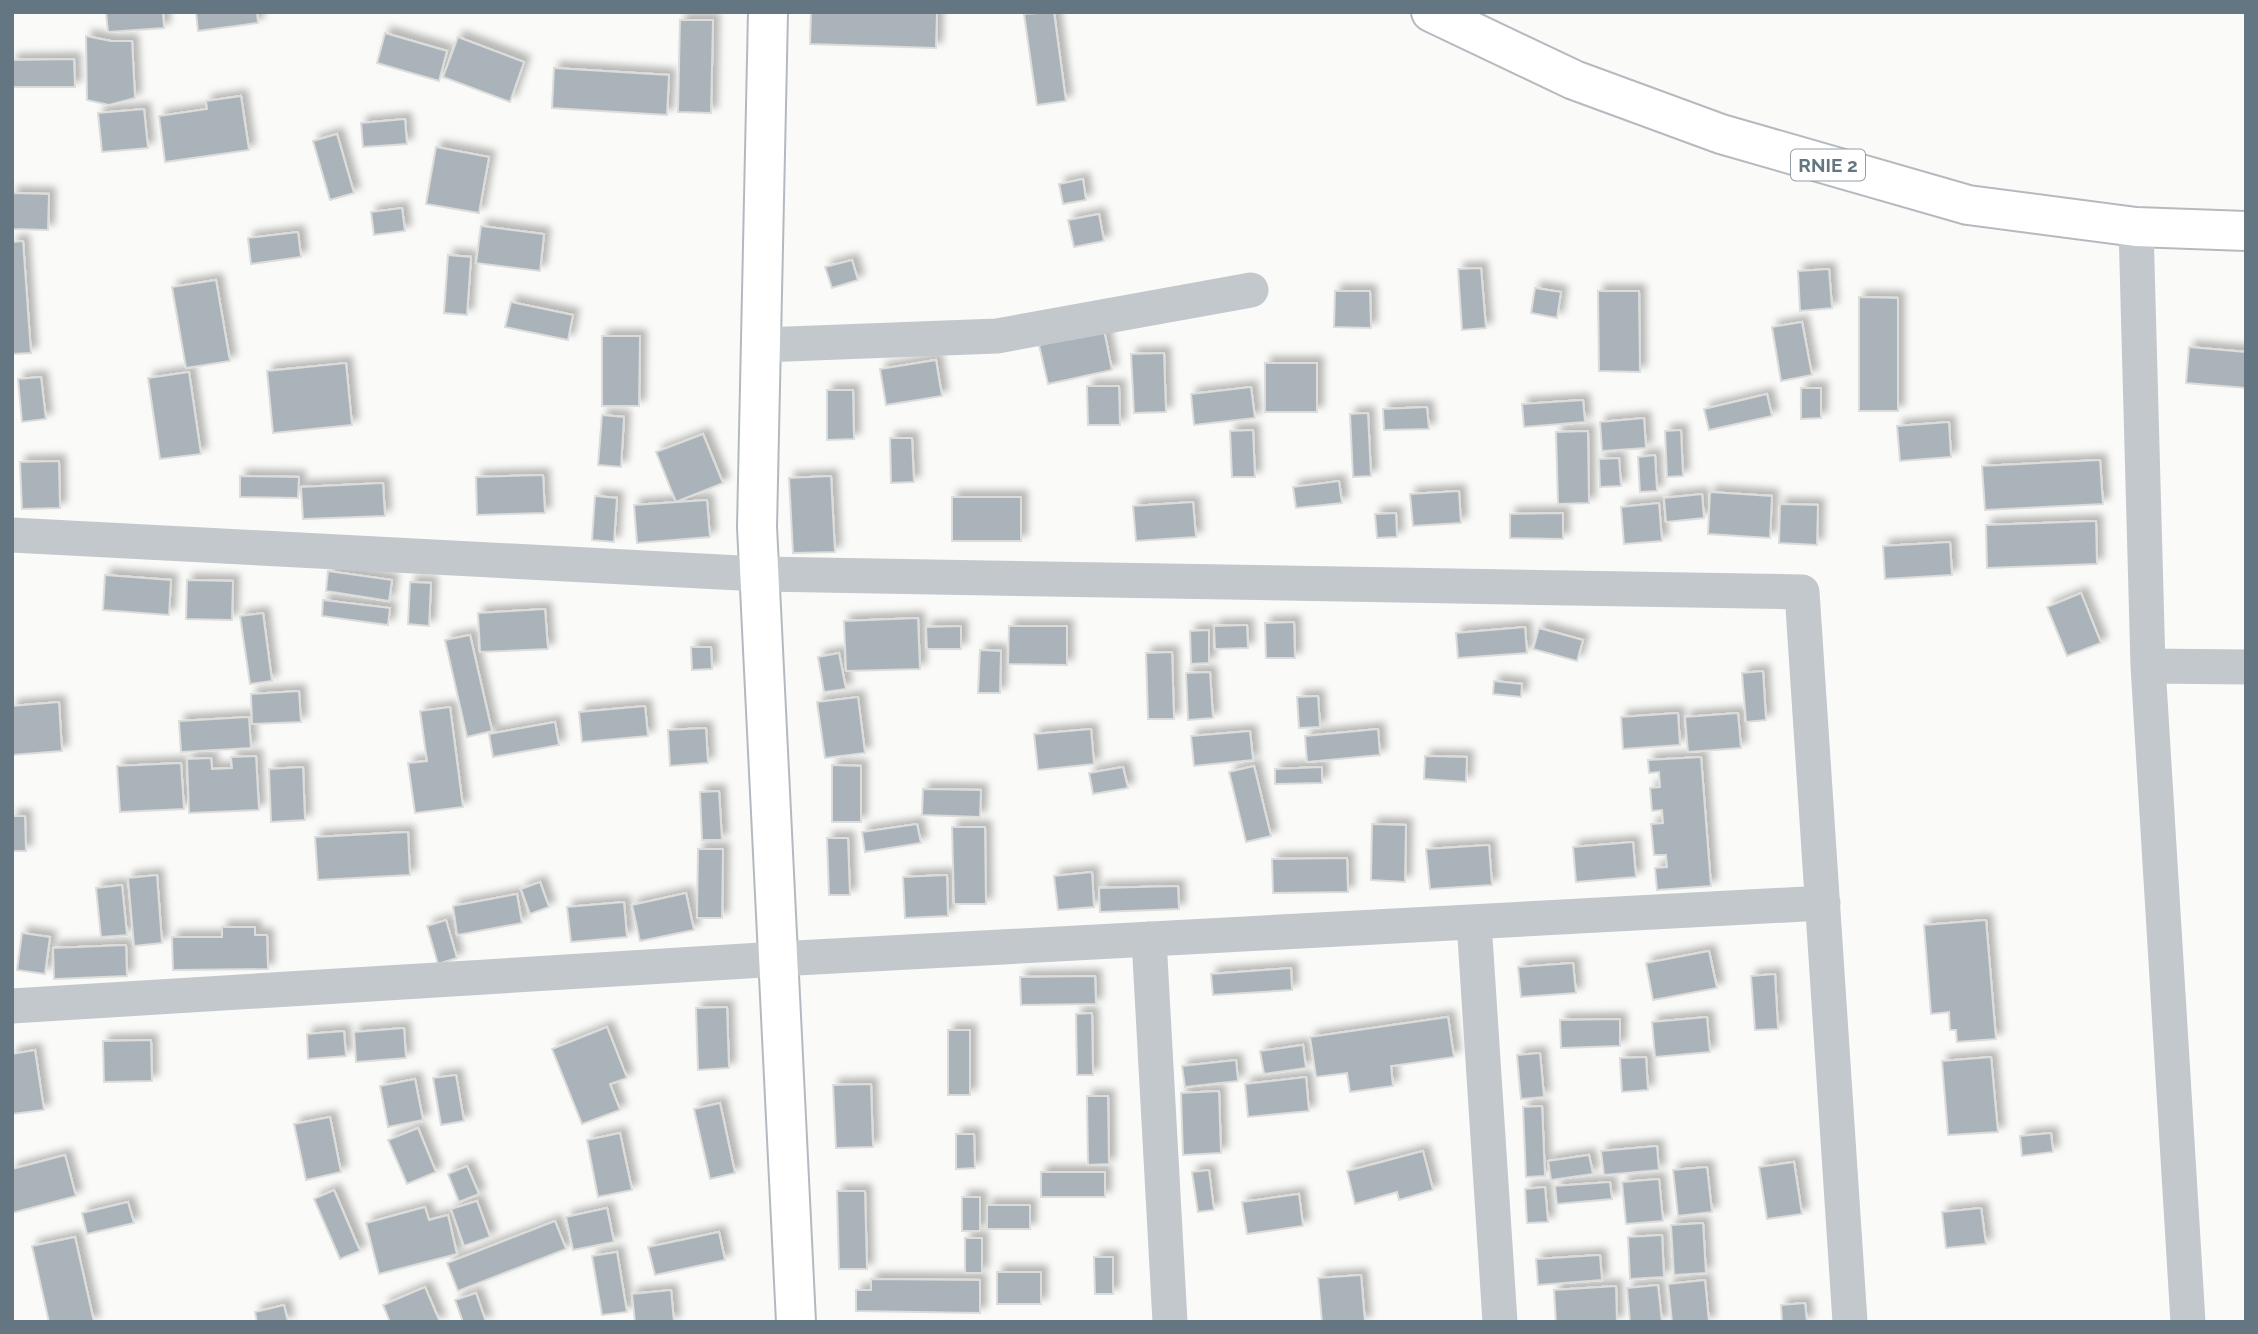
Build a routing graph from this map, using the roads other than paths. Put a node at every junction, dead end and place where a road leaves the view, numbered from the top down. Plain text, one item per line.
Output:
1 (768, 12) edge
2 (1432, 12) edge
3 (2136, 227) junction
4 (2246, 231) edge
5 (1251, 290) dead end
6 (761, 345) junction
7 (12, 535) edge
8 (759, 573) junction
9 (2148, 666) junction
10 (2246, 667) edge
11 (1822, 903) junction
12 (1474, 922) junction
13 (1149, 939) junction
14 (778, 959) junction
15 (12, 1006) edge
16 (796, 1322) edge
17 (1170, 1322) edge
18 (1500, 1322) edge
19 (1850, 1322) edge
20 (2188, 1322) edge

1 - 6 street
2 - 3 street, RNIE 2
3 - 4 street, RNIE 2
3 - 9 street
5 - 6 street
6 - 8 street
7 - 8 street
8 - 11 street
8 - 14 street
9 - 10 street
9 - 20 street
11 - 12 street
11 - 19 street
12 - 13 street
12 - 18 street
13 - 14 street
13 - 17 street
14 - 15 street
14 - 16 street

